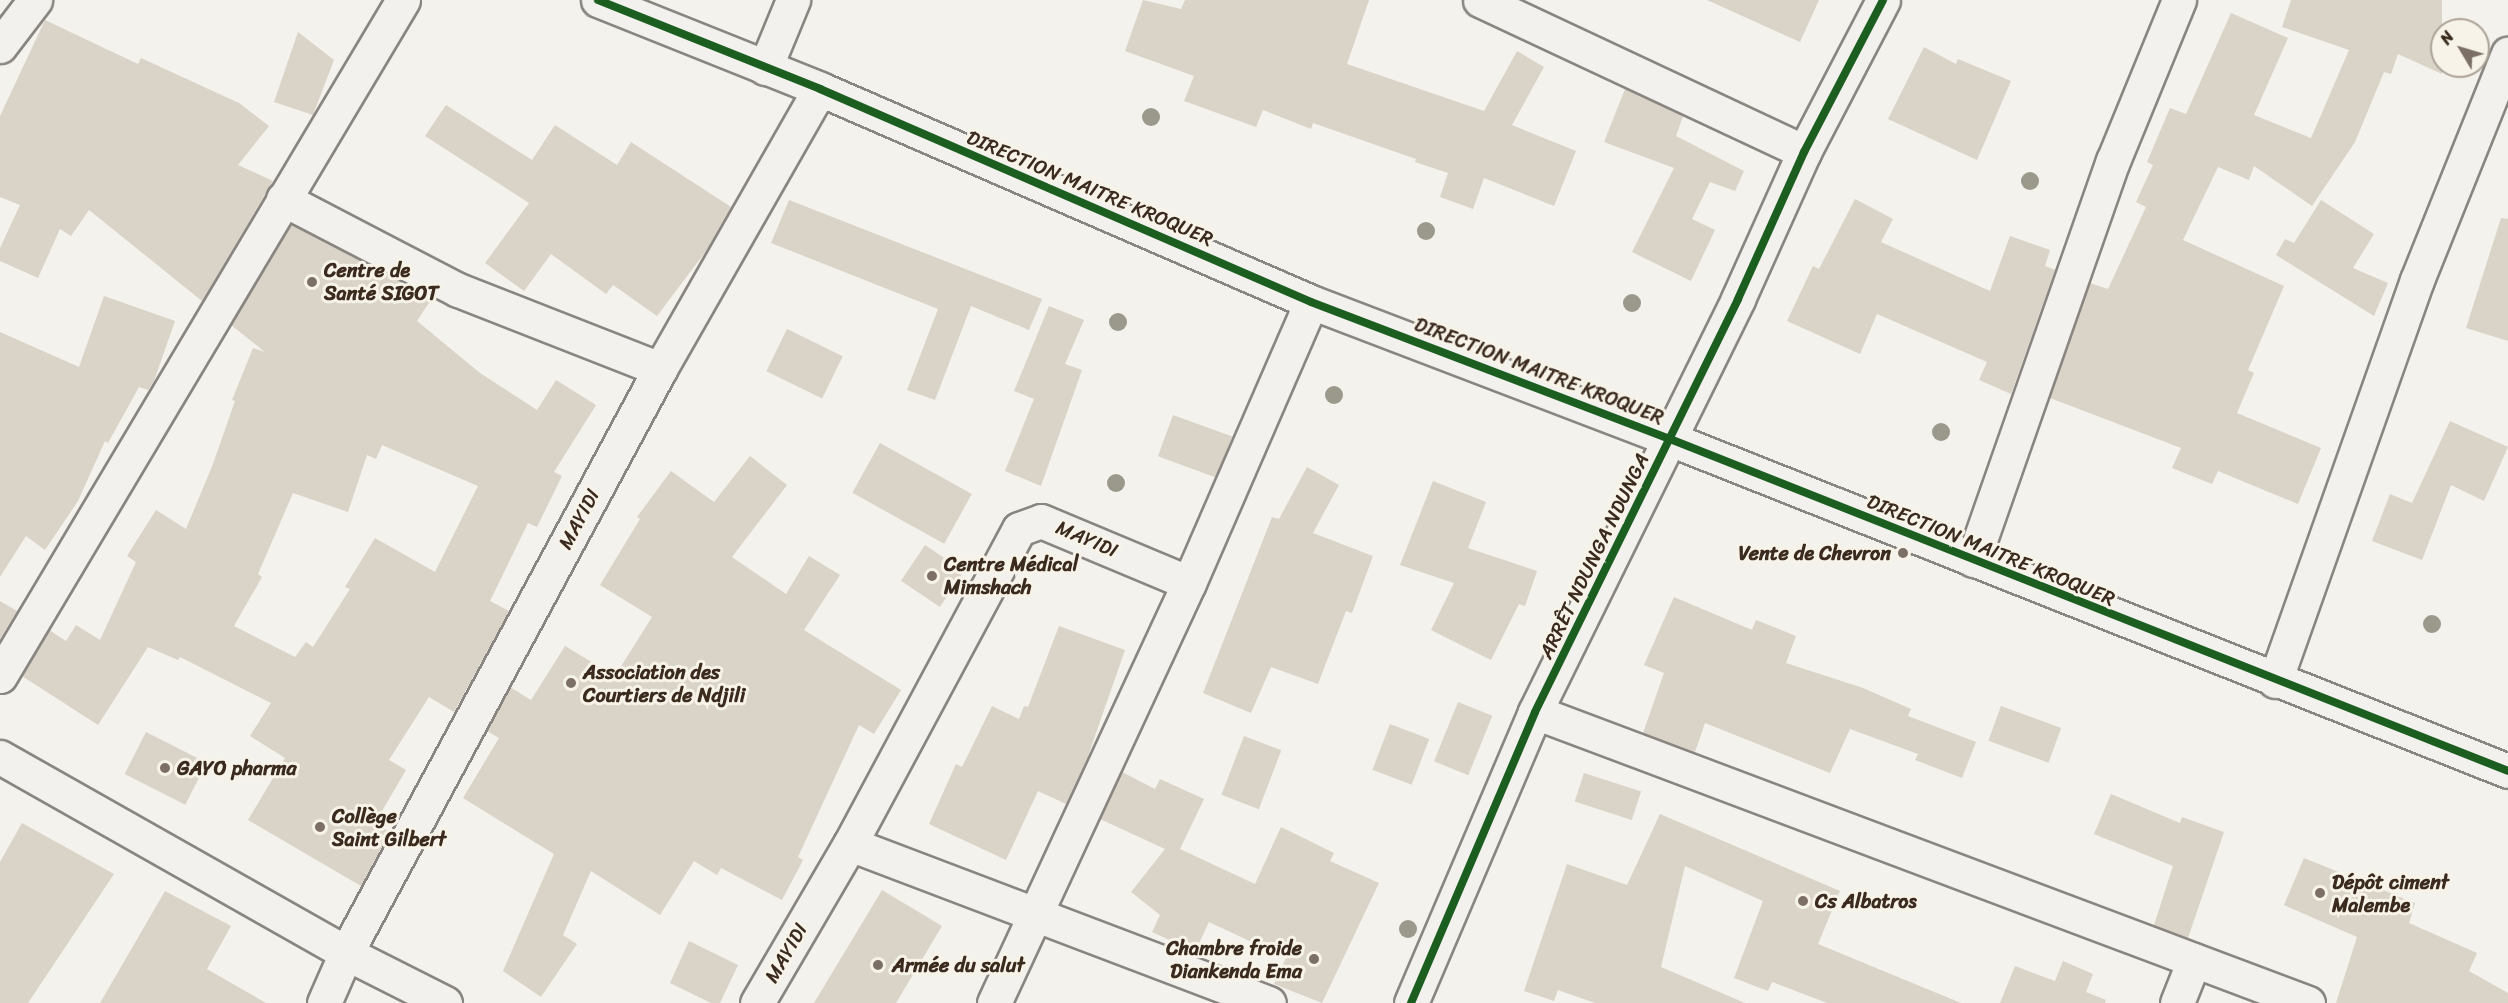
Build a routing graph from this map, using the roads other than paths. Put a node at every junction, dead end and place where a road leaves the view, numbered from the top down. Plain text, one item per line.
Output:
1 (35, 0) edge
2 (403, 0) edge
3 (598, 0) edge
4 (793, 0) edge
5 (1480, 0) edge
6 (1883, 0) edge
7 (2179, 0) edge
8 (0, 46) edge
9 (2508, 54) edge
10 (765, 68) junction
11 (820, 89) junction
12 (1804, 152) junction
13 (283, 199) junction
14 (1311, 302) junction
15 (660, 369) junction
16 (1670, 439) junction
17 (1973, 560) junction
18 (1189, 584) junction
19 (0, 676) edge
20 (2275, 681) junction
21 (1535, 712) junction
22 (0, 757) edge
23 (2508, 771) edge
24 (850, 844) junction
25 (1038, 915) junction
26 (346, 953) junction
27 (2194, 960) junction
28 (324, 1003) edge
29 (445, 1003) edge
30 (758, 1003) edge
31 (994, 1003) edge
32 (1269, 1003) edge
33 (1411, 1003) edge
34 (2177, 1003) edge
35 (2307, 1003) edge

1 - 8 street
2 - 13 street
3 - 10 street, DIRECTION MAITRE KROQUER
4 - 10 street
5 - 12 street
6 - 12 street, ARRÊT NDUNGA NDUNGA
7 - 17 street
9 - 20 street
10 - 11 street, DIRECTION MAITRE KROQUER
11 - 14 street, DIRECTION MAITRE KROQUER
11 - 15 street, MAYIDI
12 - 16 street, ARRÊT NDUNGA NDUNGA
13 - 15 street
13 - 19 street
14 - 16 street, DIRECTION MAITRE KROQUER
14 - 18 street
15 - 26 street, MAYIDI
16 - 17 street, DIRECTION MAITRE KROQUER
16 - 21 street, ARRÊT NDUNGA NDUNGA
17 - 20 street, DIRECTION MAITRE KROQUER
18 - 24 street, MAYIDI
18 - 25 street
20 - 23 street, DIRECTION MAITRE KROQUER
21 - 27 street
21 - 33 street, ARRÊT NDUNGA NDUNGA
22 - 26 street
24 - 25 street
24 - 30 street, MAYIDI
25 - 31 street
25 - 32 street
26 - 28 street, MAYIDI
26 - 29 street
27 - 34 street
27 - 35 street

